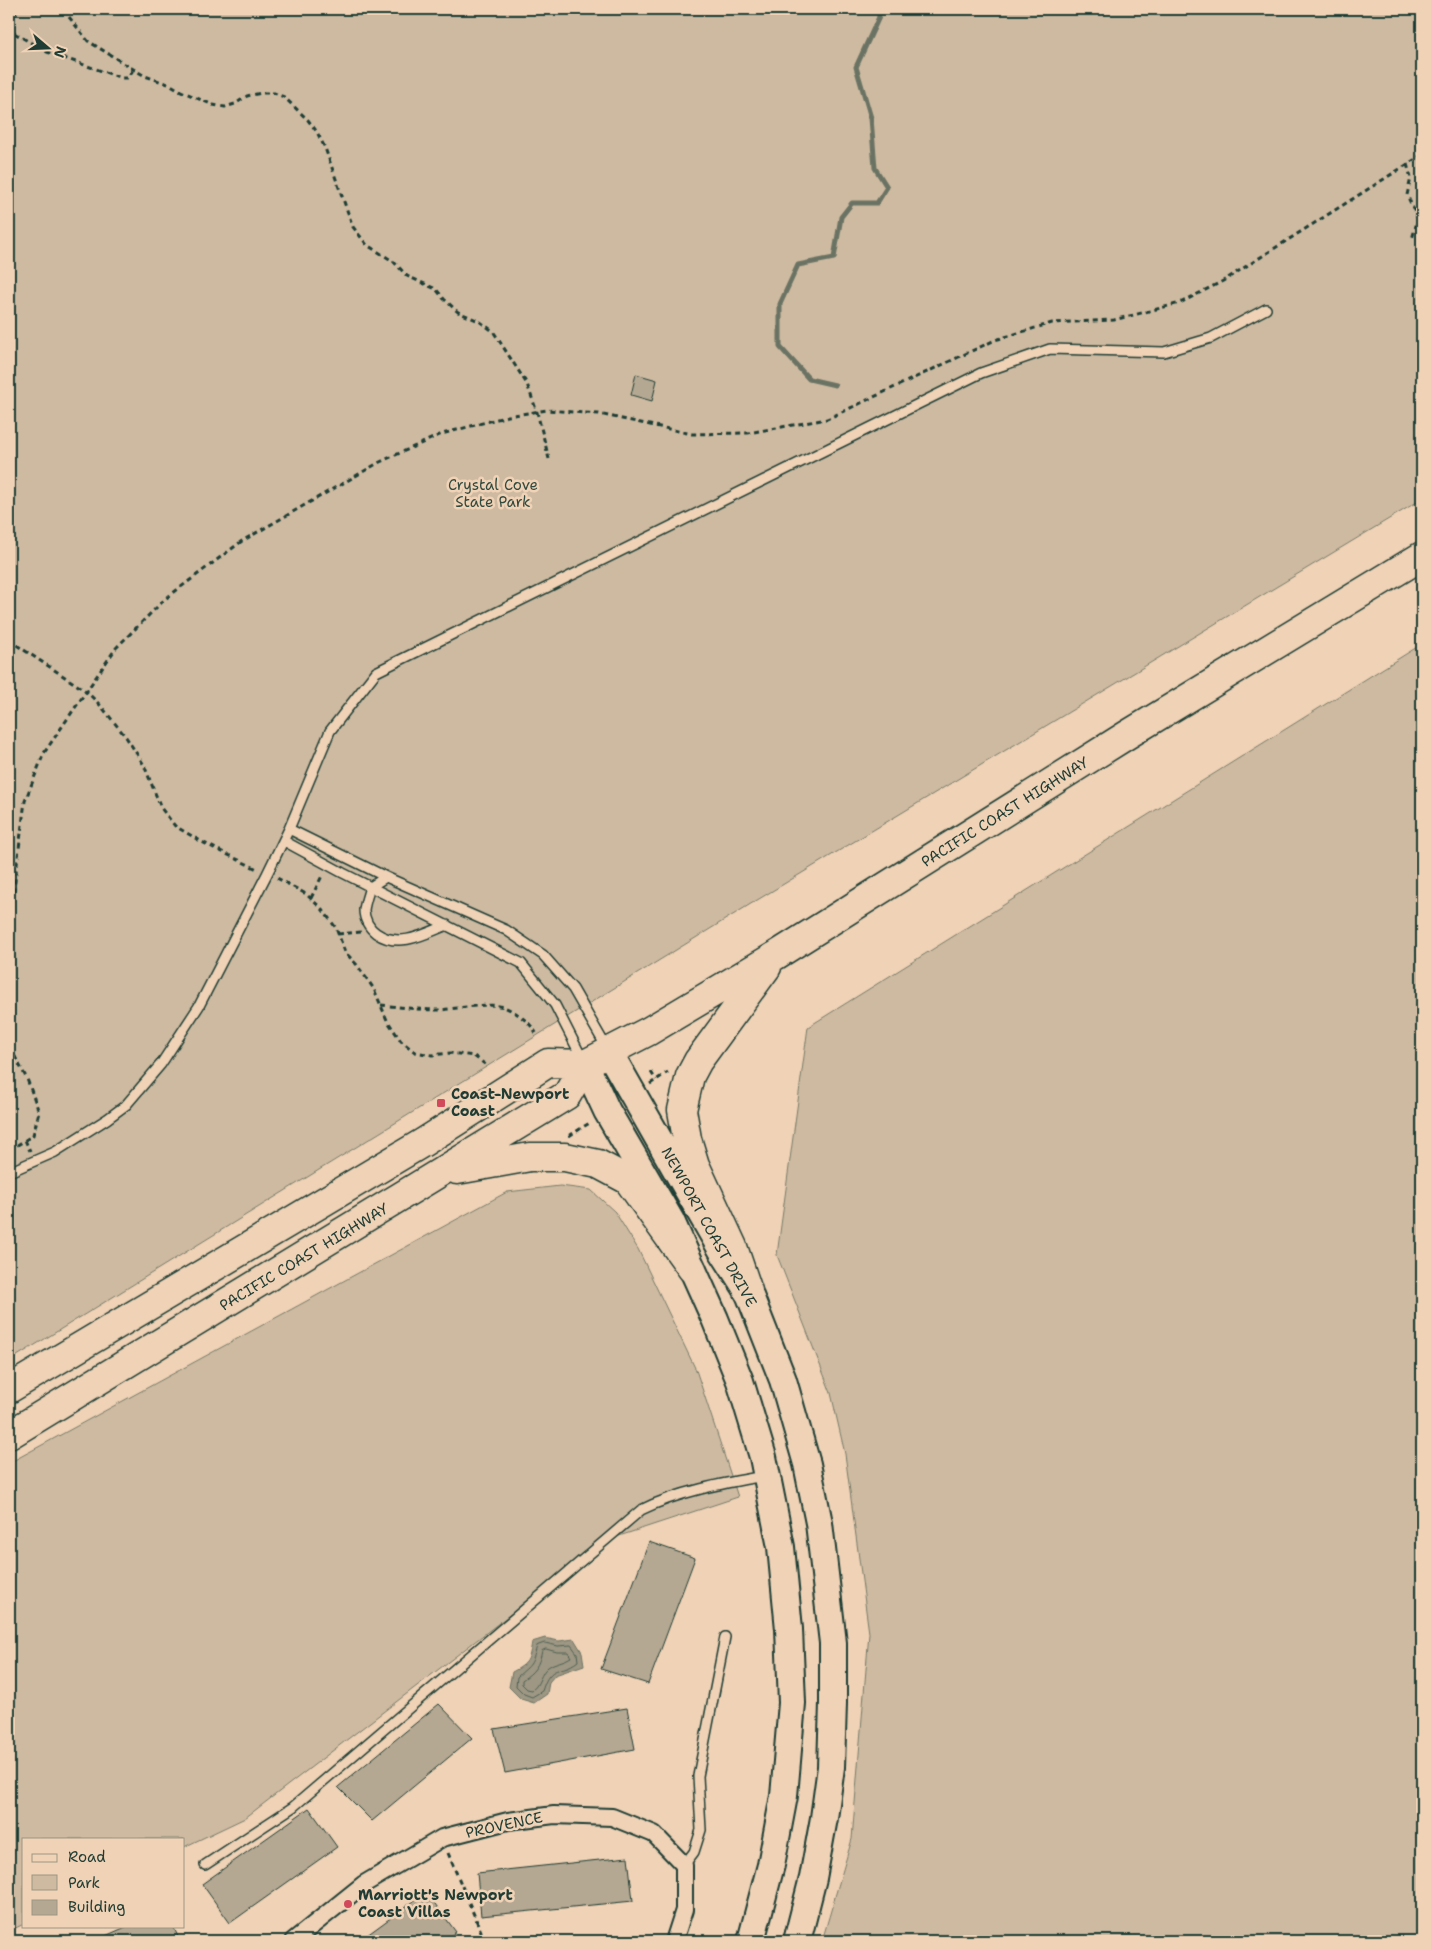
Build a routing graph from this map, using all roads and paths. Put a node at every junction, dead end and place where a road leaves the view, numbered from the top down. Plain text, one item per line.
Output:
1 (17, 9) edge
2 (69, 17) dead end
3 (134, 69) junction
4 (1422, 155) edge
5 (1407, 164) junction
6 (1412, 239) dead end
7 (1266, 309) dead end
8 (537, 412) junction
9 (549, 459) dead end
10 (1422, 556) edge
11 (9, 640) edge
12 (86, 691) junction
13 (289, 829) junction
14 (284, 841) junction
15 (328, 865) junction
16 (267, 874) junction
17 (386, 877) junction
18 (370, 887) junction
19 (311, 898) junction
20 (447, 925) junction
21 (9, 928) edge
22 (370, 928) junction
23 (338, 934) junction
24 (775, 956) junction
25 (381, 1005) junction
26 (536, 1034) dead end
27 (9, 1039) edge
28 (597, 1058) junction
29 (486, 1065) dead end
30 (675, 1068) dead end
31 (651, 1072) dead end
32 (656, 1080) junction
33 (646, 1087) dead end
34 (593, 1120) dead end
35 (566, 1140) dead end
36 (9, 1146) edge
37 (9, 1172) edge
38 (438, 1174) junction
39 (692, 1269) junction
40 (748, 1291) junction
41 (9, 1389) edge
42 (9, 1435) edge
43 (767, 1476) junction
44 (725, 1637) dead end
45 (442, 1838) junction
46 (205, 1865) dead end
47 (684, 1865) junction
48 (294, 1941) edge
49 (485, 1941) edge
50 (674, 1941) edge
51 (751, 1941) edge
52 (797, 1941) edge

1 - 3 path
2 - 3 path
3 - 8 path
4 - 5 path
5 - 6 path
5 - 8 path
7 - 13 lane
8 - 9 path
8 - 12 path
10 - 24 highway, PACIFIC COAST HIGHWAY
11 - 12 path
12 - 16 path
12 - 21 path
13 - 14 lane
13 - 17 lane
14 - 15 lane
14 - 16 lane
15 - 18 lane
15 - 19 path
16 - 19 path
16 - 37 lane
17 - 18 lane
17 - 28 lane
18 - 20 lane
18 - 22 lane
19 - 23 path
20 - 22 lane
20 - 28 lane
22 - 23 path
23 - 25 path
24 - 28 highway, PACIFIC COAST HIGHWAY
24 - 40 highway
25 - 26 path
25 - 29 path
27 - 36 path
28 - 38 highway, PACIFIC COAST HIGHWAY
28 - 39 main road, NEWPORT COAST DRIVE
28 - 40 main road, NEWPORT COAST DRIVE
28 - 41 highway, PACIFIC COAST HIGHWAY
30 - 32 path
31 - 32 path
32 - 33 path
34 - 35 path
38 - 39 highway
38 - 42 highway, PACIFIC COAST HIGHWAY
39 - 43 main road, NEWPORT COAST DRIVE
40 - 52 main road, NEWPORT COAST DRIVE
43 - 46 lane
43 - 51 main road, NEWPORT COAST DRIVE
44 - 47 lane
45 - 47 street, PROVENCE
45 - 48 street, PROVENCE
45 - 49 path
47 - 50 street

